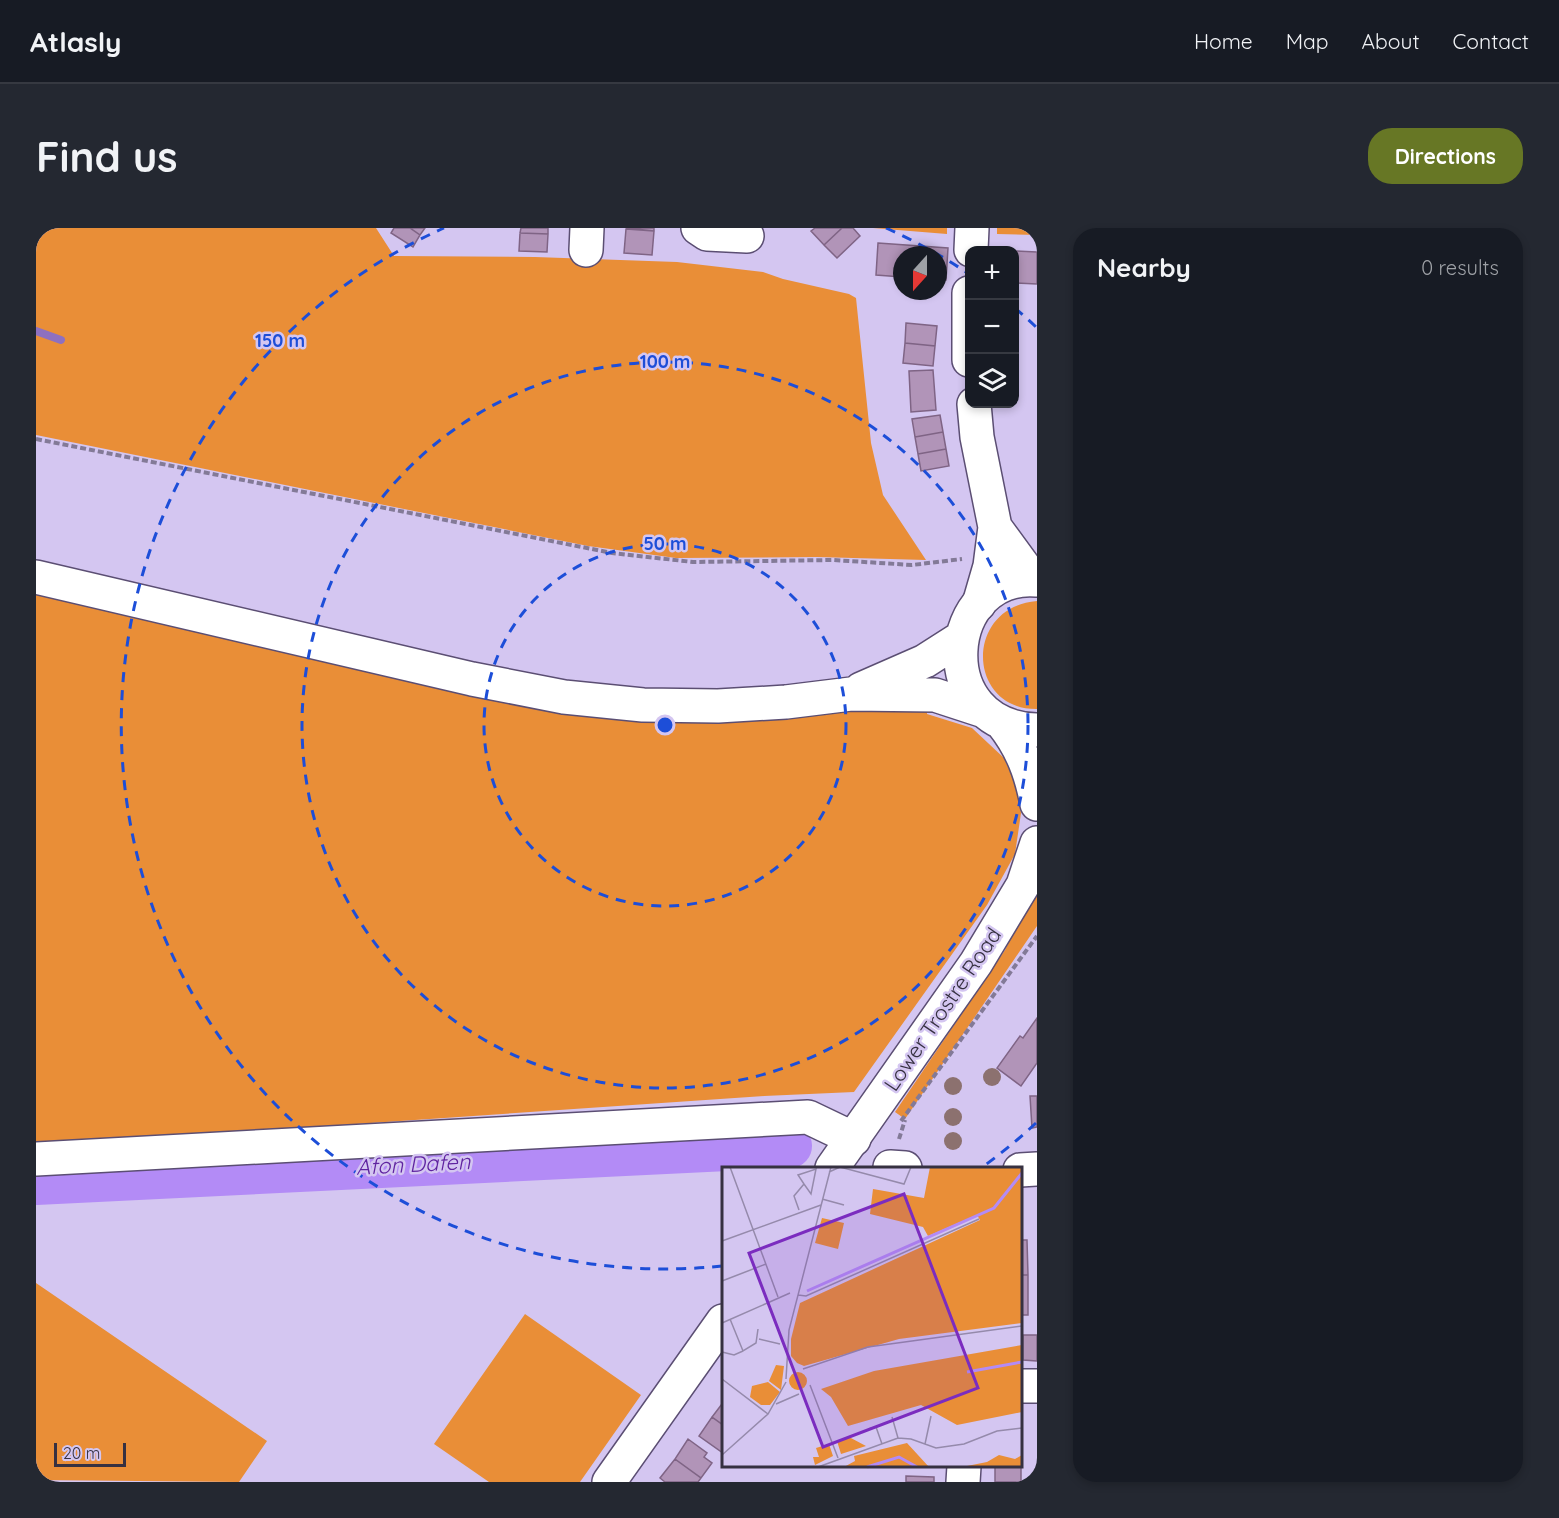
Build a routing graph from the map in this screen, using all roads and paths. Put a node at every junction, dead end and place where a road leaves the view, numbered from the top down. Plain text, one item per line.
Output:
1 (698, 228) edge
2 (972, 228) edge
3 (747, 236) dead end
4 (971, 246) edge
5 (969, 300) edge
6 (969, 354) edge
7 (974, 408) edge
8 (36, 439) edge
9 (995, 527) junction
10 (973, 558) dead end
11 (36, 577) edge
12 (1035, 579) edge
13 (978, 604) junction
14 (961, 638) junction
15 (851, 694) junction
16 (993, 717) junction
17 (1037, 730) edge
18 (1037, 804) edge
19 (1037, 843) edge
20 (854, 1139) junction
21 (36, 1159) edge
22 (833, 1167) edge
23 (1037, 1169) edge
24 (1022, 1170) edge
25 (722, 1322) edge
26 (609, 1482) edge

1 - 3 main road
2 - 4 main road
5 - 6 main road
7 - 9 main road
8 - 10 path
9 - 12 main road
9 - 13 main road
11 - 15 main road
12 - 13 main road
13 - 14 main road
14 - 15 main road
14 - 16 main road
15 - 16 main road
16 - 17 main road
16 - 18 main road
19 - 20 main road, Lower Trostre Road
20 - 21 main road
20 - 22 main road, Lower Trostre Road
23 - 24 main road
25 - 26 main road

